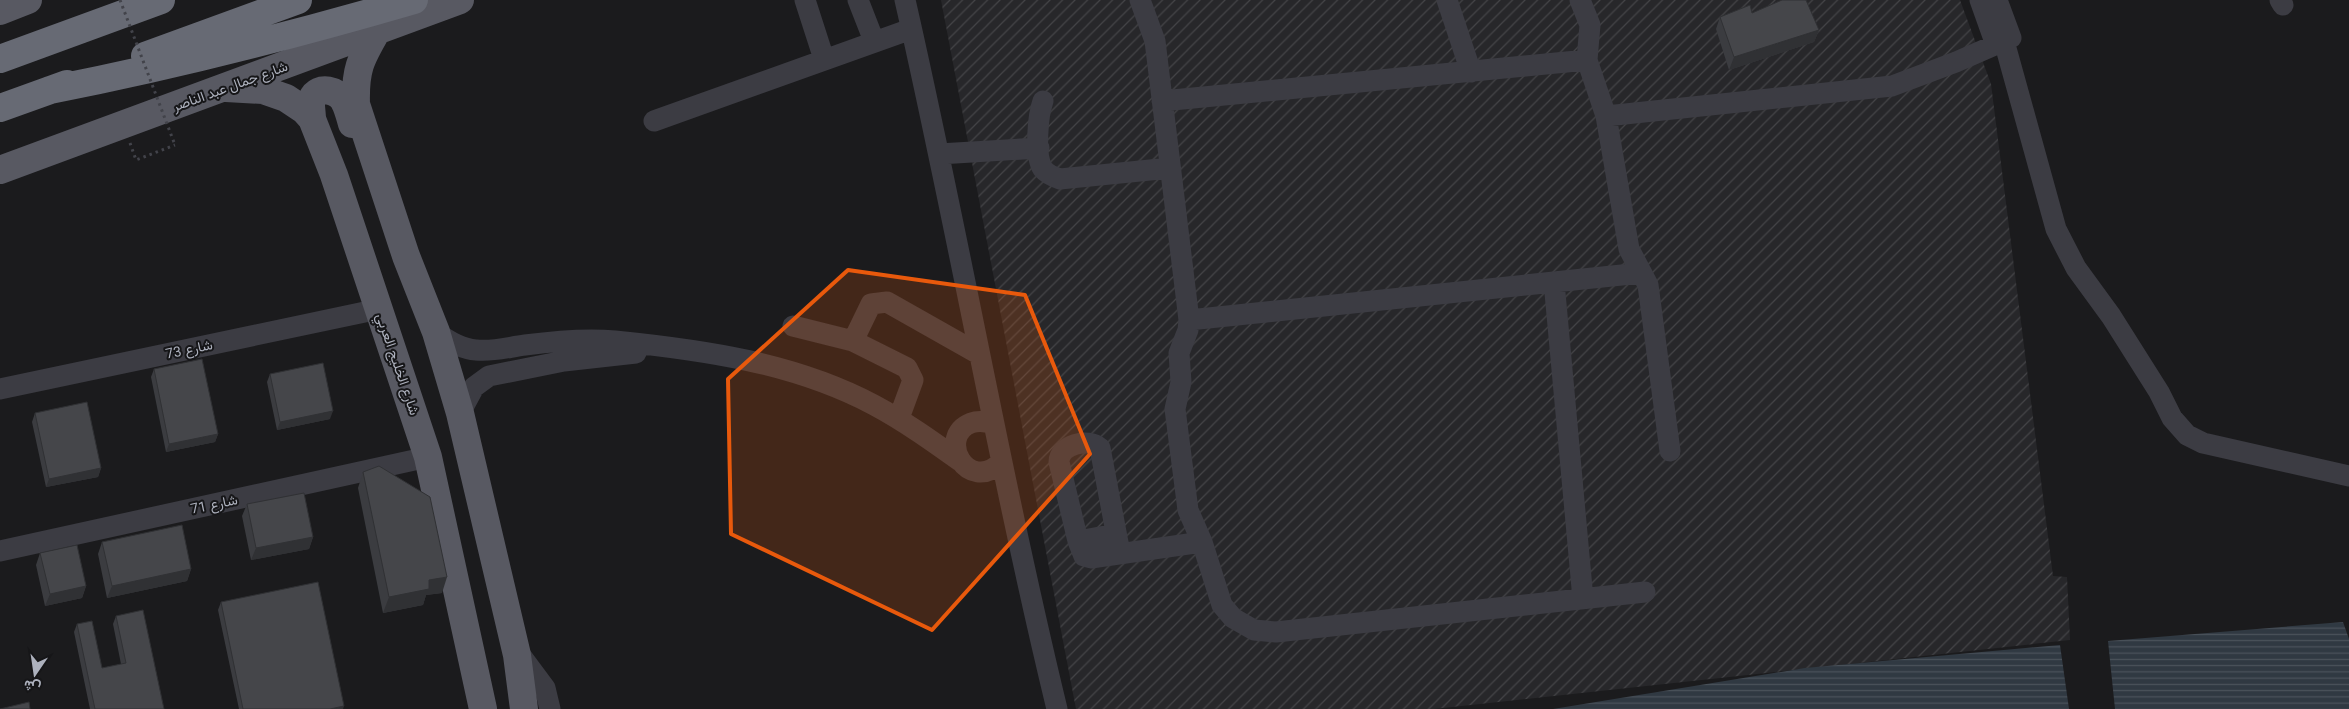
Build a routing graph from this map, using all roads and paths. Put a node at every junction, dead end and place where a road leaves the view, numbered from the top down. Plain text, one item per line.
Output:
1 (28, 0) edge
2 (120, 0) edge
3 (160, 0) edge
4 (298, 0) edge
5 (414, 0) edge
6 (460, 0) edge
7 (805, 0) edge
8 (858, 0) edge
9 (905, 0) edge
10 (1140, 0) edge
11 (1447, 0) edge
12 (1580, 0) edge
13 (1980, 0) edge
14 (1997, 0) edge
15 (0, 11) edge
16 (911, 29) junction
17 (377, 31) junction
18 (874, 41) junction
19 (2000, 43) junction
20 (0, 59) edge
21 (824, 59) junction
22 (1587, 60) junction
23 (1471, 72) junction
24 (226, 88) junction
25 (50, 90) junction
26 (1043, 101) dead end
27 (1162, 101) junction
28 (0, 108) edge
29 (1606, 116) junction
30 (312, 119) junction
31 (654, 120) dead end
32 (1039, 148) junction
33 (939, 154) junction
34 (136, 160) dead end
35 (1170, 168) junction
36 (0, 170) edge
37 (406, 256) junction
38 (1641, 273) junction
39 (1554, 282) junction
40 (379, 308) junction
41 (1189, 320) junction
42 (794, 326) dead end
43 (436, 332) junction
44 (853, 341) junction
45 (484, 350) junction
46 (680, 350) junction
47 (979, 354) junction
48 (489, 376) junction
49 (0, 389) edge
50 (986, 389) junction
51 (898, 418) junction
52 (461, 419) junction
53 (993, 424) junction
54 (964, 428) junction
55 (927, 438) junction
56 (425, 446) junction
57 (1670, 451) dead end
58 (960, 460) junction
59 (1002, 462) junction
60 (2349, 476) edge
61 (1202, 542) junction
62 (1118, 544) junction
63 (0, 551) edge
64 (1645, 592) dead end
65 (1583, 599) junction
66 (516, 648) junction
67 (483, 709) edge
68 (524, 709) edge
69 (550, 709) edge
70 (1057, 709) edge

1 - 15 main road
2 - 34 path, bridge
3 - 20 highway
4 - 25 highway
5 - 25 highway
6 - 17 main road, شارع جمال عبد الناصر
7 - 21 street
8 - 18 street
9 - 16 street
10 - 27 street
11 - 23 street
12 - 22 street
13 - 19 street
14 - 19 street
16 - 18 street
16 - 33 street
17 - 24 main road, شارع جمال عبد الناصر
17 - 37 main road
18 - 21 street
19 - 29 street
19 - 60 street
21 - 31 street
22 - 23 street
22 - 29 street
23 - 27 street
24 - 30 main road, شارع الخليج العربي
24 - 36 main road, شارع جمال عبد الناصر
25 - 28 highway
26 - 32 street
27 - 35 street
29 - 38 street
30 - 37 main road
30 - 40 main road, شارع الخليج العربي
32 - 33 street
32 - 35 street
33 - 47 street
35 - 41 street
37 - 43 main road
38 - 39 street
38 - 57 street
39 - 41 street
39 - 65 street
40 - 49 street, شارع 73
40 - 56 main road, شارع الخليج العربي
41 - 61 street
42 - 44 street
43 - 45 street
43 - 52 main road
44 - 47 street
44 - 51 street
45 - 46 street
45 - 48 street
46 - 48 street
46 - 51 street
47 - 50 street
48 - 52 street
50 - 53 street
50 - 54 street
51 - 55 street
52 - 56 main road
52 - 66 main road
53 - 54 street
53 - 59 street
54 - 55 street
54 - 58 street
55 - 58 street
56 - 63 street, شارع 71
56 - 67 main road, شارع الخليج العربي
58 - 59 street
59 - 70 street
61 - 62 street
61 - 65 street
62 - 62 street
64 - 65 street
66 - 68 main road
66 - 69 street

